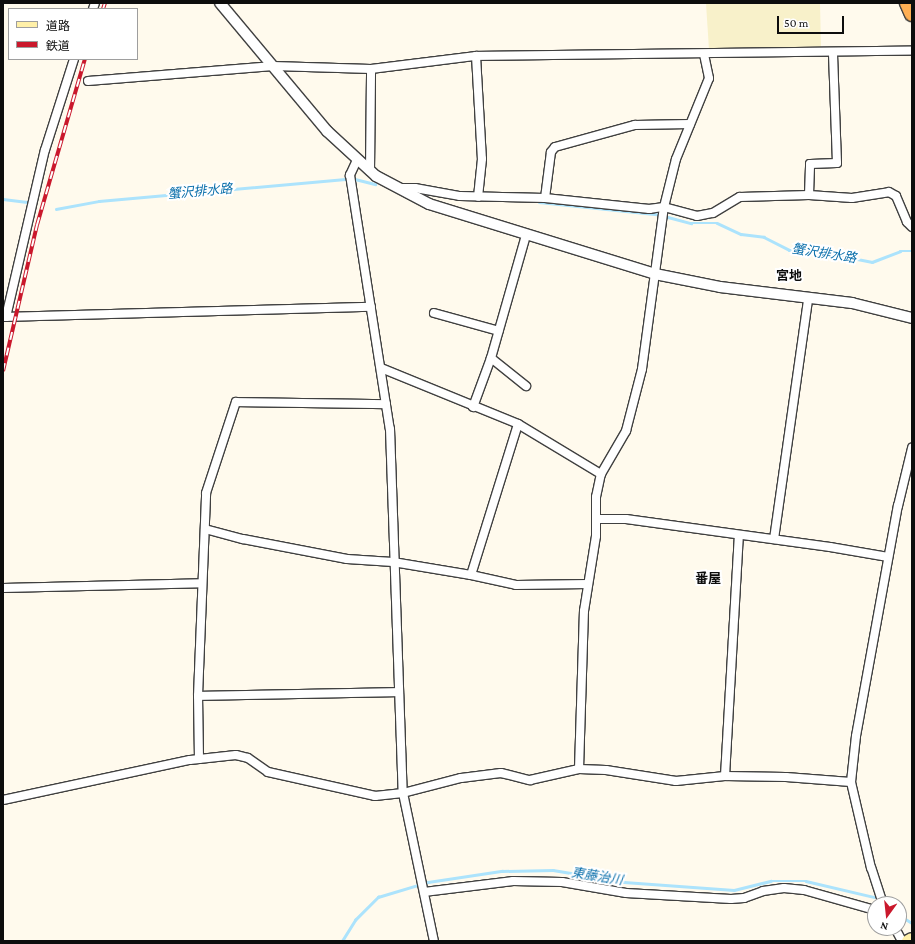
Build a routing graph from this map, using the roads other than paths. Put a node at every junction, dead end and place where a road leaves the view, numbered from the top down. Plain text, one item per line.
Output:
1 (220, 3) edge
2 (907, 3) edge
3 (912, 14) edge
4 (912, 51) edge
5 (833, 53) junction
6 (704, 55) junction
7 (476, 56) junction
8 (74, 60) edge
9 (273, 66) junction
10 (371, 70) junction
11 (88, 81) dead end
12 (690, 124) junction
13 (357, 160) junction
14 (370, 171) junction
15 (396, 188) junction
16 (809, 195) junction
17 (478, 197) junction
18 (545, 198) junction
19 (664, 207) junction
20 (912, 227) edge
21 (526, 235) junction
22 (656, 274) junction
23 (808, 299) junction
24 (371, 307) junction
25 (434, 313) dead end
26 (4, 317) edge
27 (912, 318) edge
28 (499, 331) junction
29 (491, 358) junction
30 (381, 368) junction
31 (526, 386) dead end
32 (386, 404) junction
33 (473, 407) junction
34 (518, 424) junction
35 (912, 448) edge
36 (911, 461) edge
37 (601, 474) junction
38 (596, 519) junction
39 (205, 529) junction
40 (739, 535) junction
41 (774, 539) junction
42 (888, 557) junction
43 (394, 562) junction
44 (471, 575) junction
45 (202, 583) junction
46 (588, 584) junction
47 (3, 588) edge
48 (398, 692) junction
49 (198, 696) junction
50 (199, 759) junction
51 (579, 769) junction
52 (725, 776) junction
53 (851, 782) junction
54 (403, 792) junction
55 (3, 800) edge
56 (424, 892) junction
57 (880, 896) edge
58 (867, 908) edge
59 (912, 939) edge
60 (434, 941) edge
61 (908, 941) edge

1 - 9 street
2 - 3 highway
4 - 5 street
5 - 6 street
5 - 16 street
6 - 7 street
6 - 12 street
7 - 10 street
7 - 17 street
8 - 26 street
9 - 10 street
9 - 11 street
9 - 13 street
10 - 14 street
12 - 18 street
12 - 19 street
13 - 14 street
13 - 24 street
14 - 15 street
15 - 17 street
15 - 21 street
16 - 19 street
16 - 20 street
17 - 18 street
18 - 19 street
19 - 22 street
21 - 22 street
21 - 28 street
22 - 23 street
22 - 37 street
23 - 27 street
23 - 41 street
24 - 26 street
24 - 30 street
25 - 28 street
28 - 29 street
29 - 31 street
29 - 33 street
30 - 32 street
30 - 33 street
32 - 39 street
32 - 43 street
33 - 34 street
34 - 37 street
34 - 44 street
35 - 36 street
36 - 42 street
37 - 38 street
38 - 40 street
38 - 46 street
39 - 43 street
39 - 45 street
40 - 41 street
40 - 52 street
41 - 42 street
42 - 53 street
43 - 44 street
43 - 48 street
44 - 46 street
45 - 47 street
45 - 49 street
46 - 51 street
48 - 49 street
48 - 54 street
49 - 50 street
50 - 54 street
50 - 55 street
51 - 52 street
51 - 54 street
52 - 53 street
53 - 57 street
54 - 56 street
56 - 58 street
56 - 60 street
59 - 61 main road

